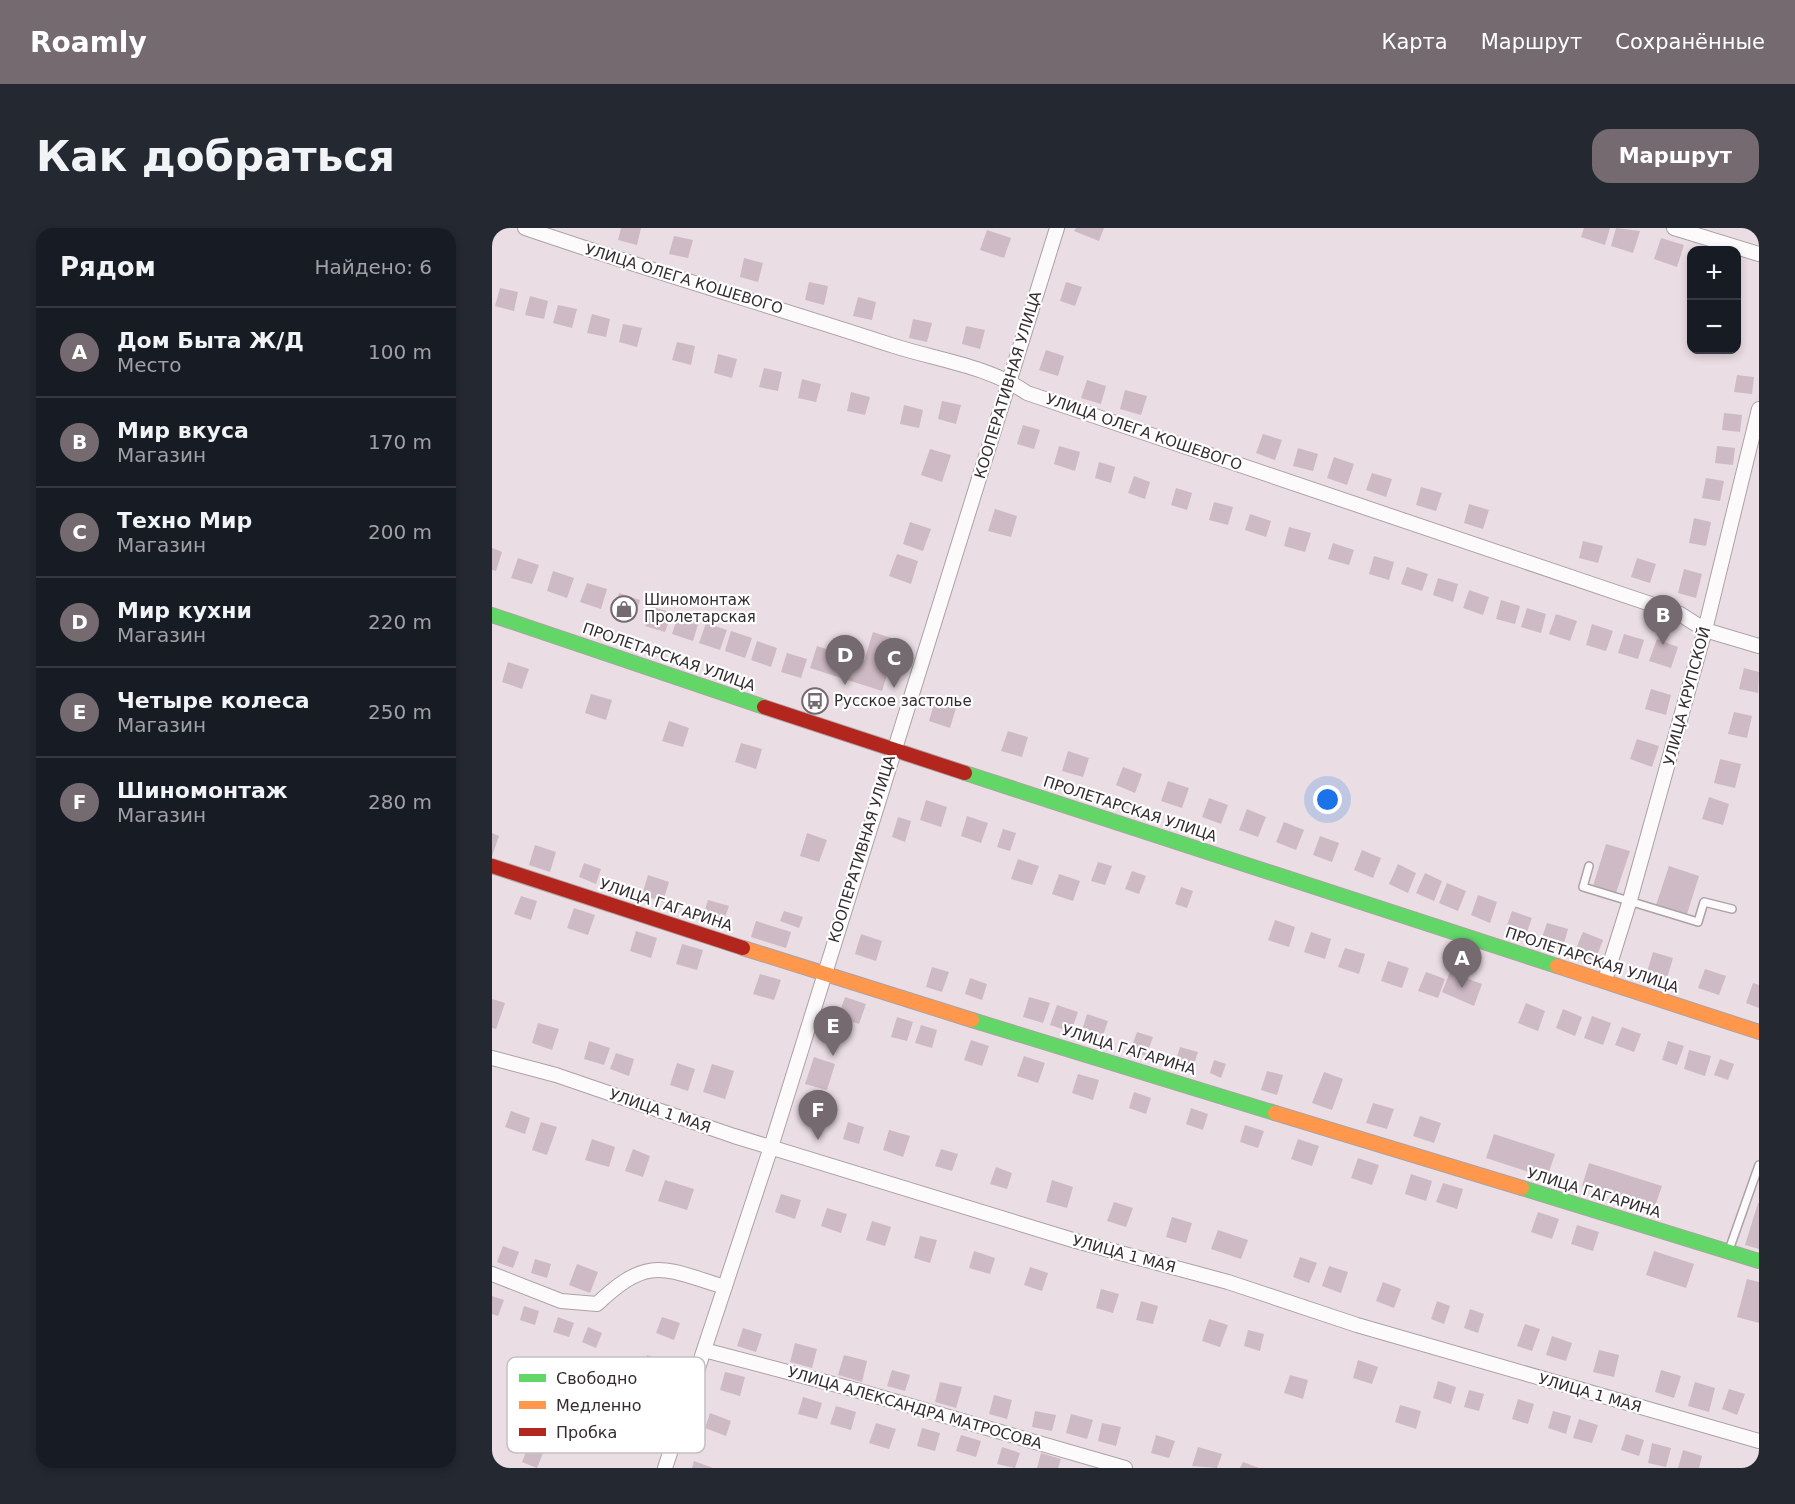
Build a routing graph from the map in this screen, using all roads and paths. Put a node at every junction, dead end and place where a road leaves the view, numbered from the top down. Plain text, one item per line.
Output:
1 (525, 228) edge
2 (1057, 228) edge
3 (1674, 228) edge
4 (1759, 254) edge
5 (1010, 381) junction
6 (1759, 409) edge
7 (492, 615) edge
8 (1705, 630) junction
9 (1759, 646) edge
10 (893, 750) junction
11 (492, 866) edge
12 (1589, 866) dead end
13 (1630, 900) junction
14 (1732, 909) dead end
15 (823, 974) junction
16 (1605, 980) junction
17 (1759, 1032) edge
18 (492, 1058) edge
19 (771, 1148) junction
20 (1759, 1165) edge
21 (1728, 1252) junction
22 (1759, 1261) edge
23 (492, 1274) edge
24 (725, 1287) junction
25 (704, 1350) junction
26 (702, 1357) edge
27 (1759, 1441) edge
28 (670, 1453) edge
29 (665, 1468) edge
30 (1125, 1468) edge

1 - 5 street, УЛИЦА ОЛЕГА КОШЕВОГО
2 - 5 street, КООПЕРАТИВНАЯ УЛИЦА
3 - 4 street
5 - 8 street, УЛИЦА ОЛЕГА КОШЕВОГО
5 - 10 street, КООПЕРАТИВНАЯ УЛИЦА
6 - 8 street, УЛИЦА КРУПСКОЙ
7 - 10 main road, ПРОЛЕТАРСКАЯ УЛИЦА
8 - 9 street, УЛИЦА ОЛЕГА КОШЕВОГО
8 - 13 street, УЛИЦА КРУПСКОЙ
10 - 15 street, КООПЕРАТИВНАЯ УЛИЦА
10 - 16 main road, ПРОЛЕТАРСКАЯ УЛИЦА
11 - 15 main road, УЛИЦА ГАГАРИНА
12 - 13 lane
13 - 14 lane
13 - 16 street, УЛИЦА КРУПСКОЙ
15 - 19 street, КООПЕРАТИВНАЯ УЛИЦА
15 - 21 main road, УЛИЦА ГАГАРИНА
16 - 17 main road, ПРОЛЕТАРСКАЯ УЛИЦА
18 - 19 street, УЛИЦА 1 МАЯ
19 - 24 street, КООПЕРАТИВНАЯ УЛИЦА
19 - 27 street, УЛИЦА 1 МАЯ
20 - 21 lane
21 - 22 main road, УЛИЦА ГАГАРИНА
23 - 24 street
24 - 25 street, КООПЕРАТИВНАЯ УЛИЦА
25 - 26 street, КООПЕРАТИВНАЯ УЛИЦА
25 - 30 street, УЛИЦА АЛЕКСАНДРА МАТРОСОВА
28 - 29 street, КООПЕРАТИВНАЯ УЛИЦА

